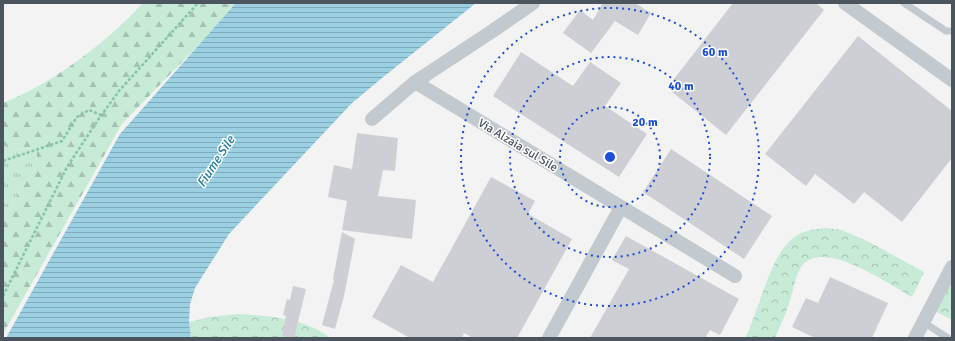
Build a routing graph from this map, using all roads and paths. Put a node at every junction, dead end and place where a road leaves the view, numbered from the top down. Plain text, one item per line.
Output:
1 (198, 3) edge
2 (533, 3) edge
3 (845, 3) edge
4 (904, 3) edge
5 (952, 32) edge
6 (952, 80) edge
7 (415, 82) junction
8 (101, 115) junction
9 (372, 119) dead end
10 (3, 161) edge
11 (621, 207) junction
12 (952, 267) edge
13 (735, 276) dead end
14 (3, 296) edge
15 (923, 322) junction
16 (549, 338) edge
17 (915, 338) edge
18 (948, 338) edge

1 - 8 path
2 - 7 street
3 - 6 street
4 - 5 lane
7 - 9 street
7 - 11 street, Via Alzaia sul Sile
8 - 10 path
8 - 14 path
11 - 13 street, Via Alzaia sul Sile
11 - 16 street
12 - 15 street
15 - 17 street
15 - 18 lane

